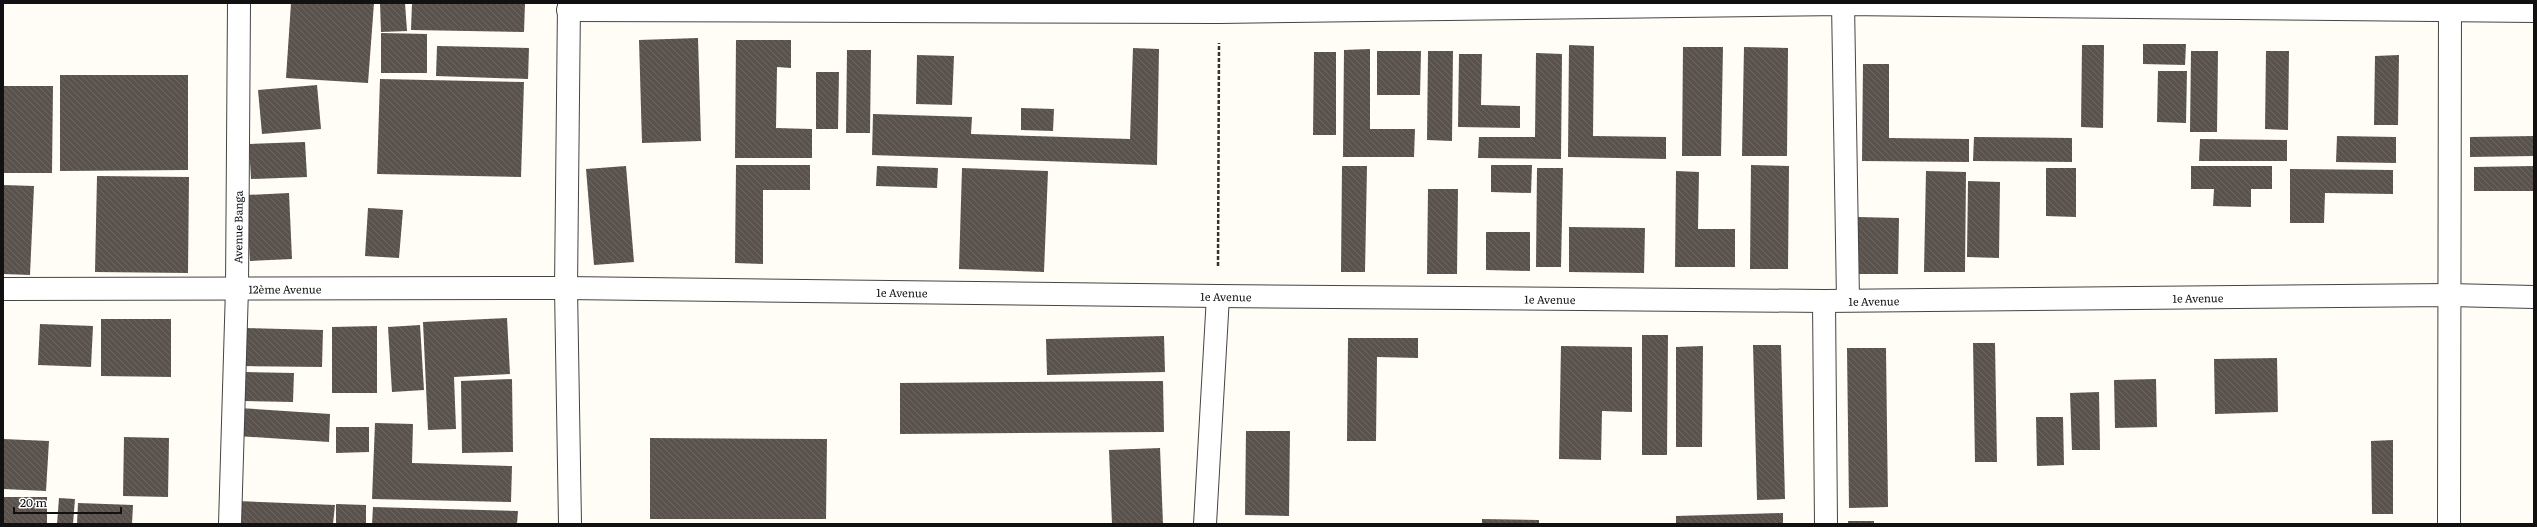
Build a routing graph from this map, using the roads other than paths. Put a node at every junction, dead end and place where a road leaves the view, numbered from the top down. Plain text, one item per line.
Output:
1 (239, 3) edge
2 (1842, 4) edge
3 (568, 7) edge
4 (1220, 7) edge
5 (2449, 8) edge
6 (2534, 11) edge
7 (237, 288) junction
8 (566, 288) junction
9 (3, 289) edge
10 (2449, 295) junction
11 (1218, 296) junction
12 (2534, 297) edge
13 (1824, 300) junction
14 (1848, 300) junction
15 (230, 524) edge
16 (570, 524) edge
17 (1205, 524) edge
18 (1826, 524) edge
19 (2449, 524) edge

1 - 7 street, Avenue Banga
2 - 4 street
2 - 5 street
2 - 14 street
3 - 4 street
3 - 8 street
5 - 6 street
5 - 10 street
7 - 8 street, 12ème Avenue
7 - 9 street, 12ème Avenue
7 - 15 street, Avenue Banga
8 - 11 street, 1e Avenue
8 - 16 street
10 - 12 street, 1e Avenue
10 - 14 street, 1e Avenue
10 - 19 street
11 - 13 street, 1e Avenue
11 - 17 street
13 - 14 street, 1e Avenue
13 - 18 street

